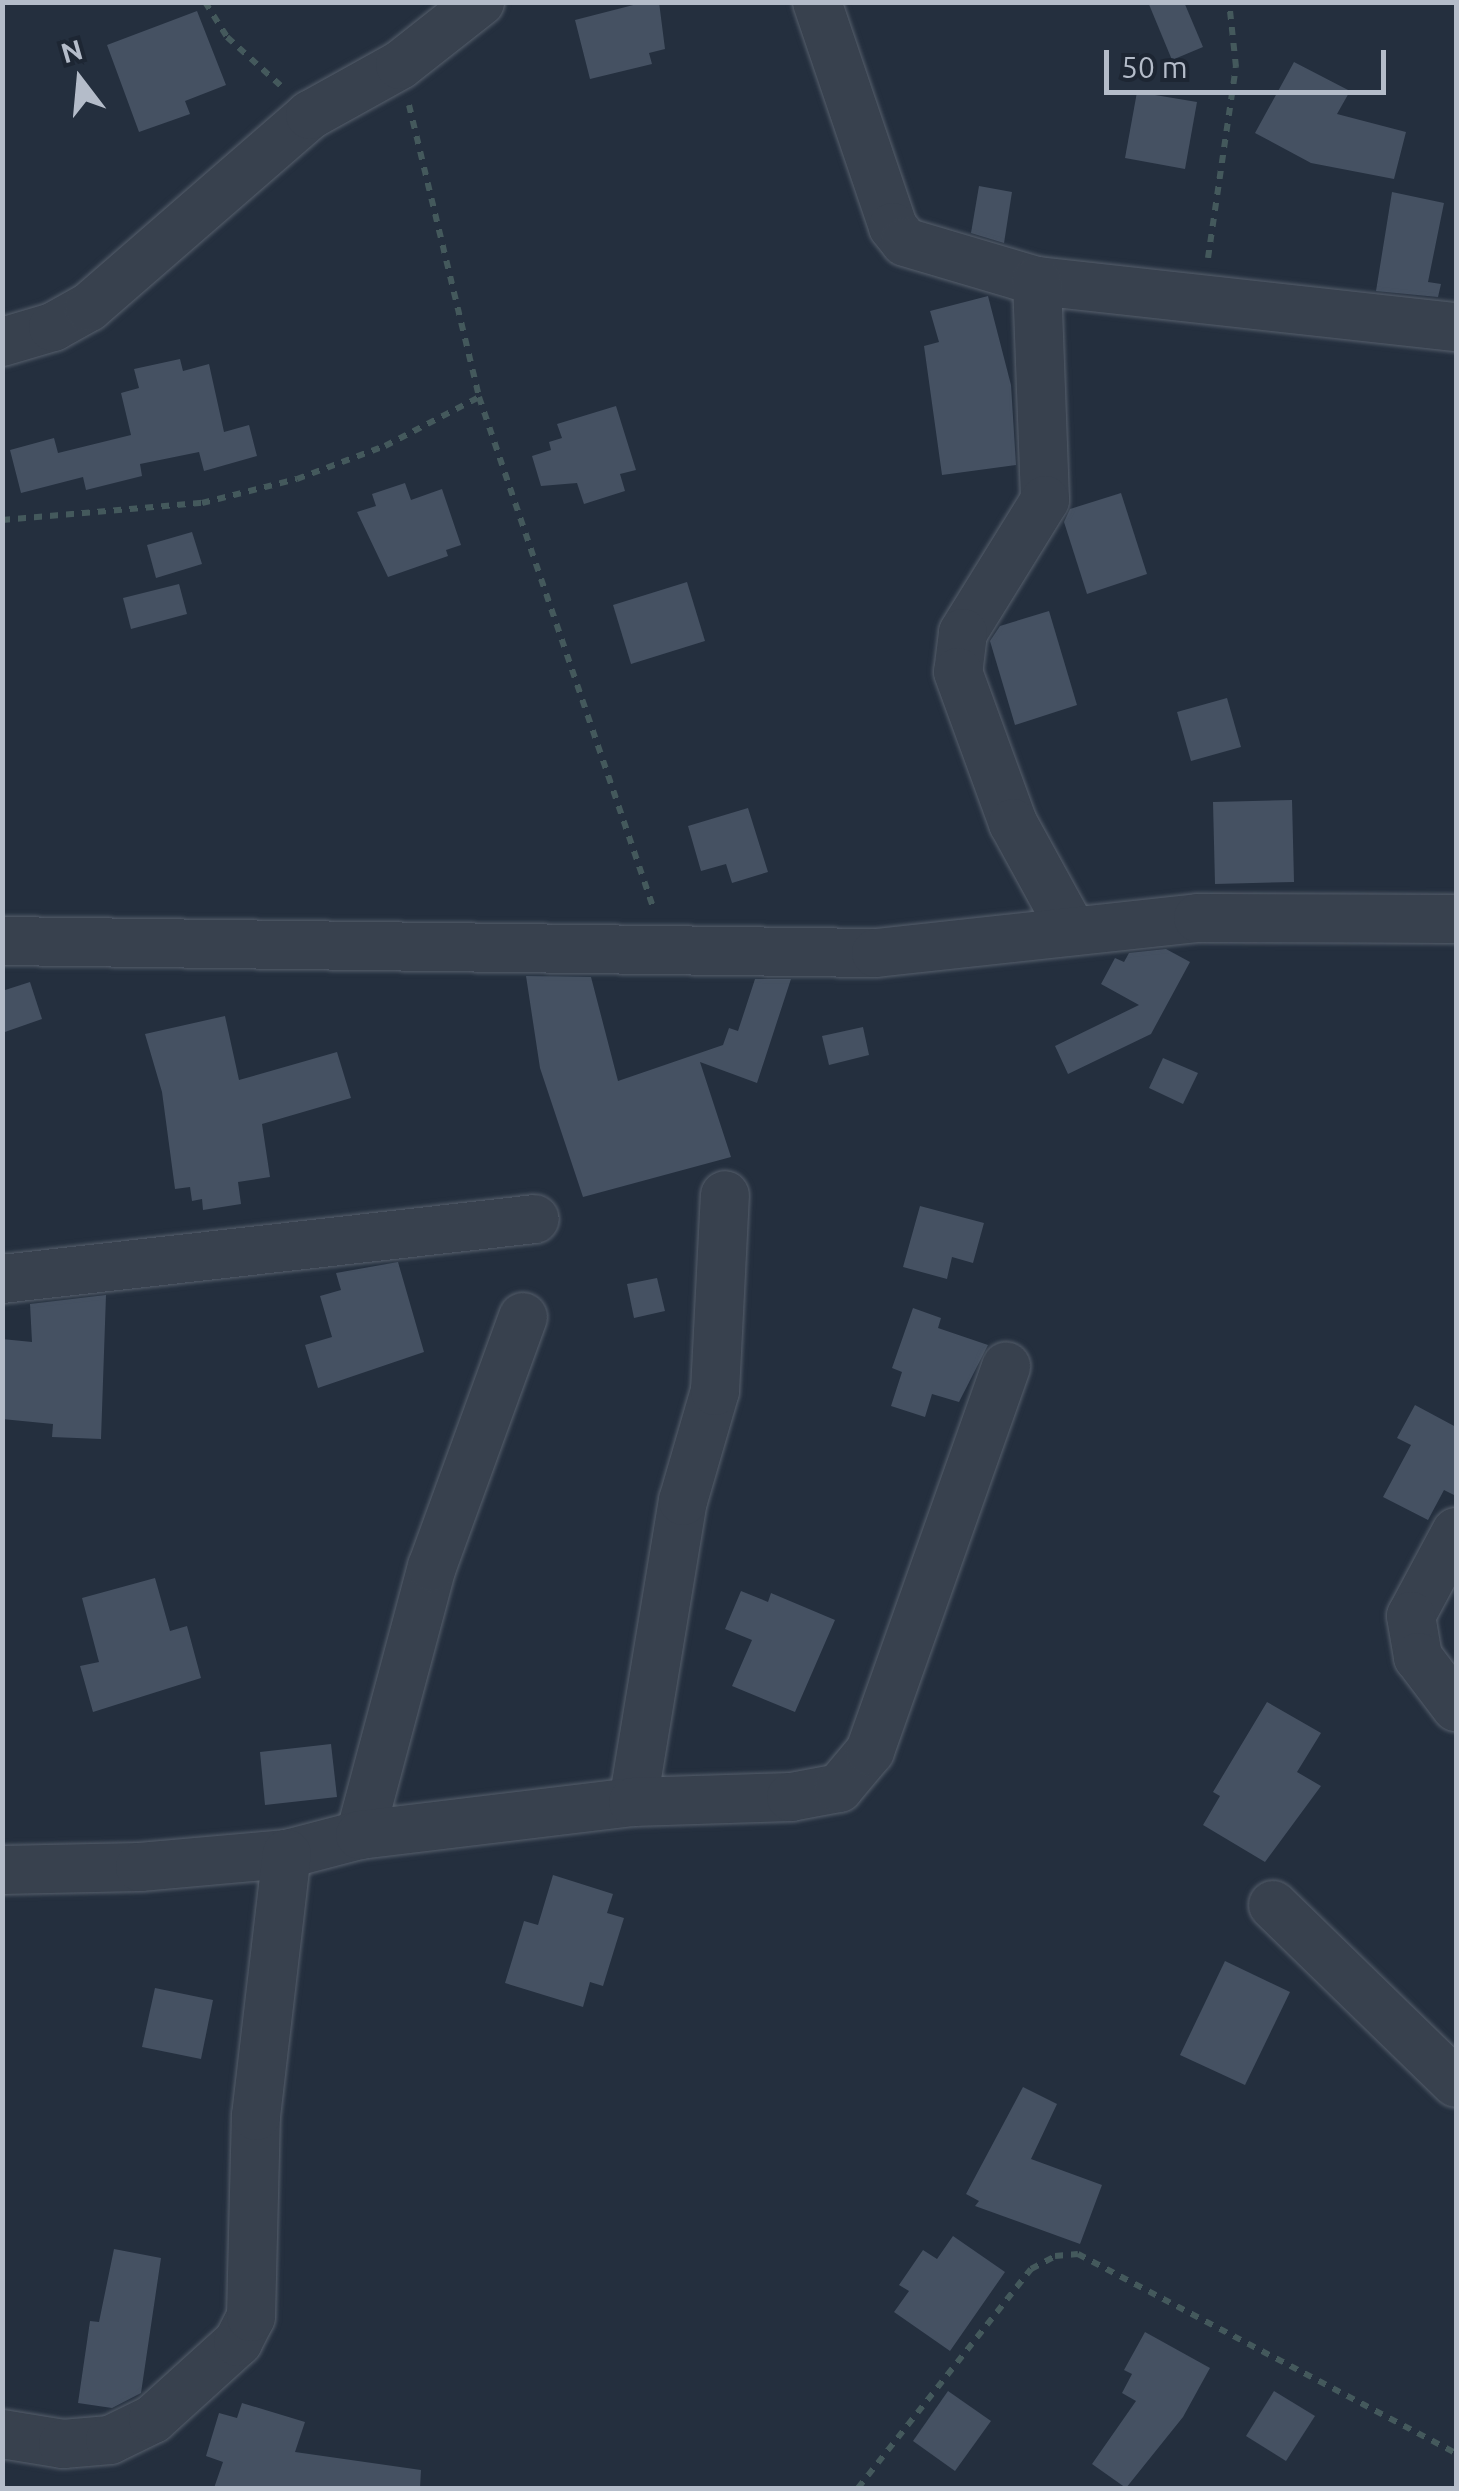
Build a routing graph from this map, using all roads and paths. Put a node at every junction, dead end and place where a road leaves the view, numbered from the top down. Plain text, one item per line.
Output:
1 (205, 2) edge
2 (480, 2) edge
3 (818, 2) edge
4 (1229, 2) edge
5 (400, 65) junction
6 (310, 114) junction
7 (1037, 281) junction
8 (1200, 303) junction
9 (1456, 328) edge
10 (2, 342) edge
11 (479, 397) junction
12 (2, 520) edge
13 (1456, 919) edge
14 (1071, 929) junction
15 (2, 941) edge
16 (667, 950) junction
17 (725, 1195) dead end
18 (535, 1219) dead end
19 (2, 1279) edge
20 (523, 1318) dead end
21 (1006, 1366) dead end
22 (1456, 1532) edge
23 (1456, 1707) edge
24 (633, 1802) junction
25 (360, 1835) junction
26 (287, 1854) junction
27 (2, 1870) edge
28 (1273, 1905) dead end
29 (1456, 2083) edge
30 (2, 2434) edge
31 (1456, 2454) edge
32 (858, 2488) edge

1 - 6 path
2 - 5 street
3 - 7 street
4 - 8 path
5 - 6 street
5 - 11 path
6 - 10 street
7 - 8 street
7 - 14 street
8 - 9 street
11 - 12 path
11 - 16 path
13 - 14 street
14 - 16 street
15 - 16 street
17 - 24 street
18 - 19 street
20 - 25 street
21 - 24 street
22 - 23 street
24 - 25 street
25 - 26 street
26 - 27 street
26 - 30 street
28 - 29 street
31 - 32 path

